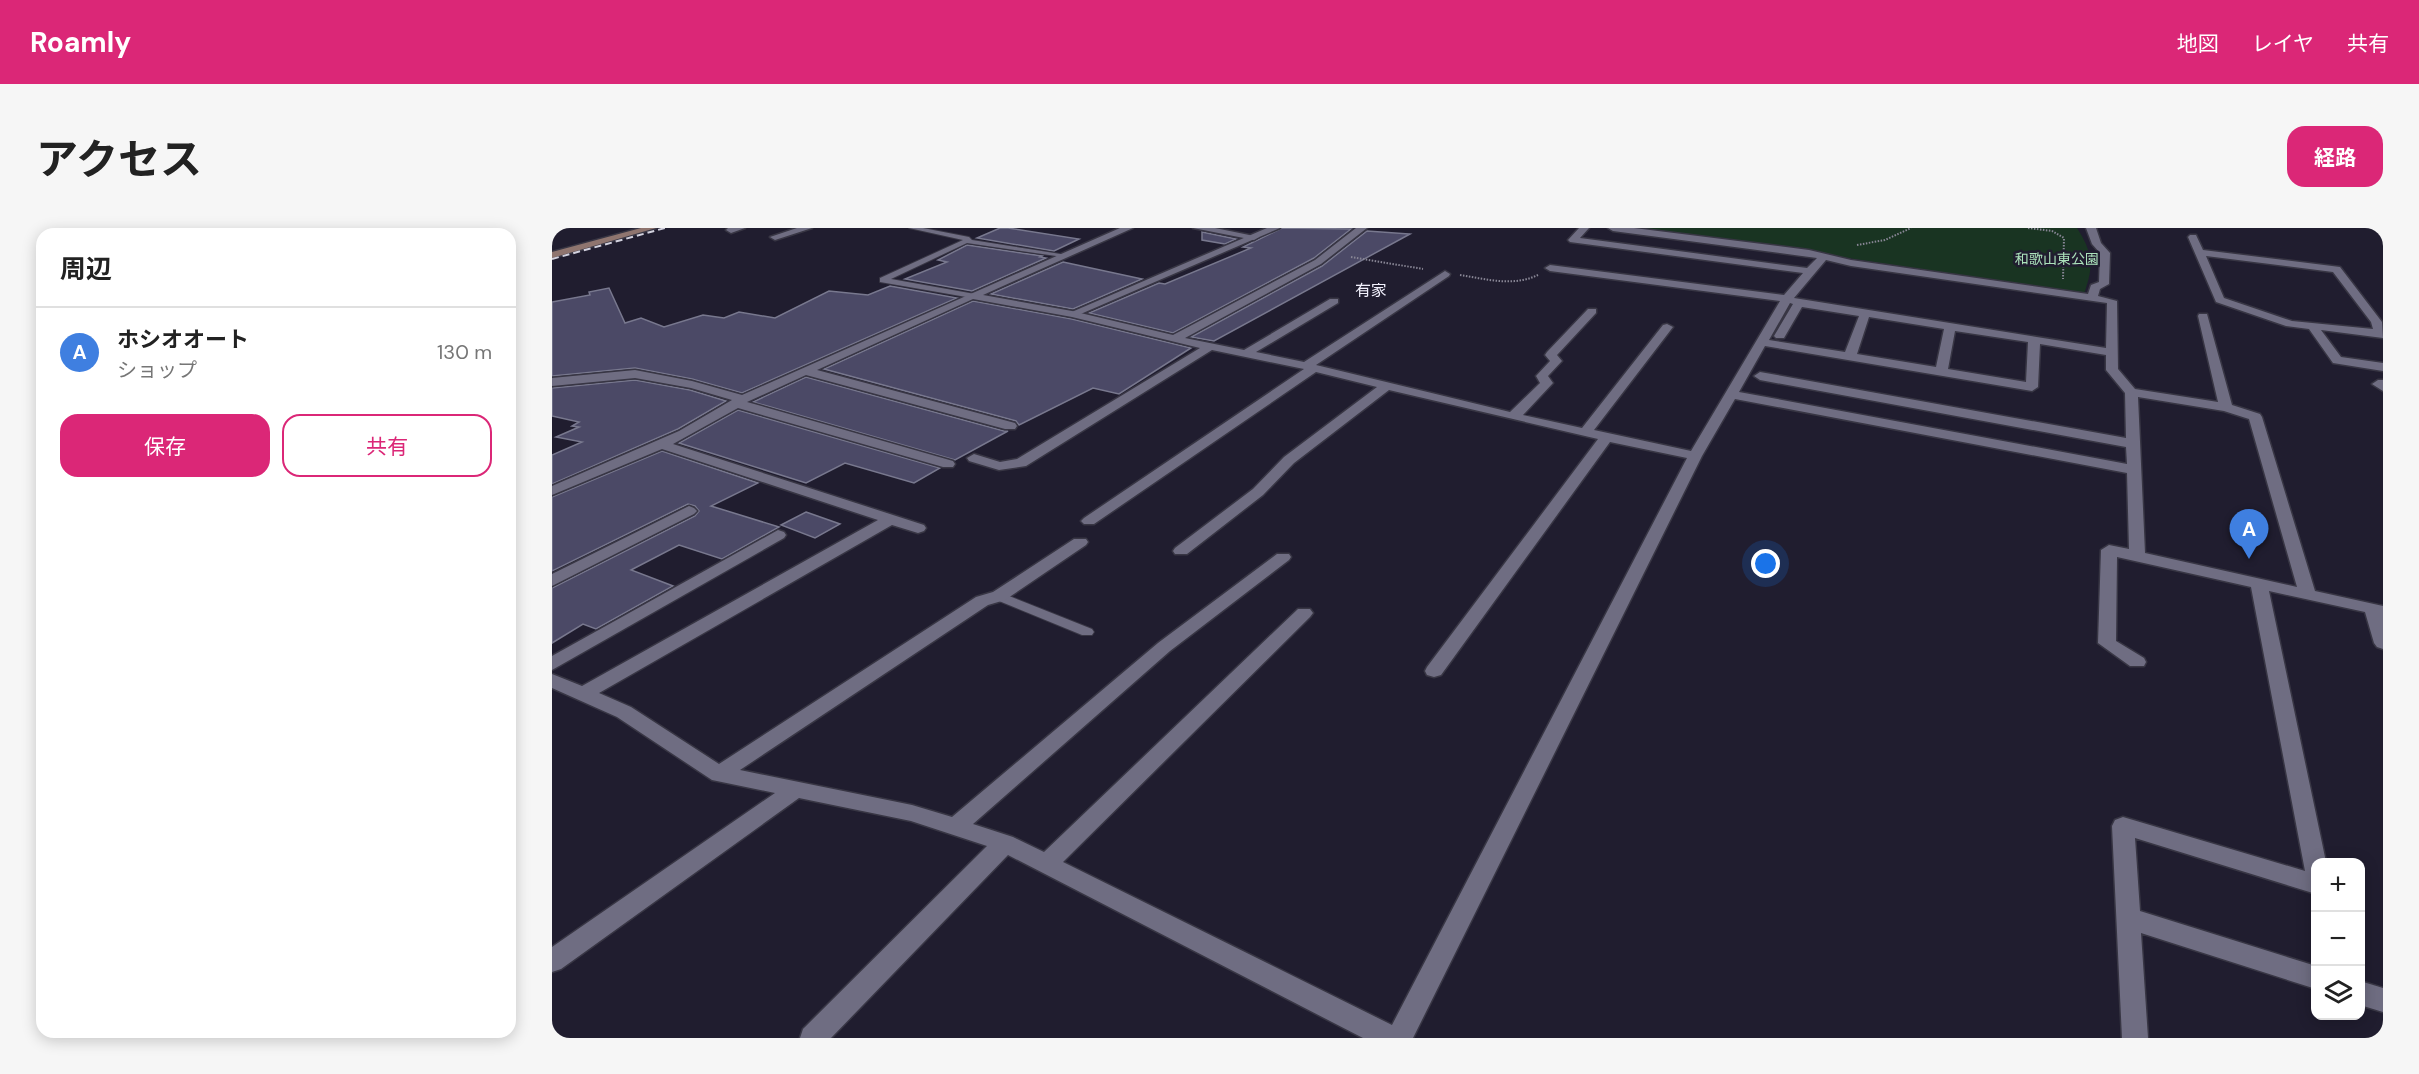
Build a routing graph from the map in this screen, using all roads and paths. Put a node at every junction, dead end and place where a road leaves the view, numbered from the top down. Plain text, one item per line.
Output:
1 (651, 228) edge
2 (807, 228) edge
3 (912, 228) edge
4 (1128, 228) edge
5 (1198, 228) edge
6 (1275, 228) edge
7 (1362, 228) edge
8 (1584, 228) edge
9 (1613, 228) edge
10 (1911, 228) edge
11 (2091, 228) edge
12 (775, 237) dead end
13 (1254, 237) junction
14 (2193, 237) dead end
15 (966, 241) junction
16 (1855, 245) dead end
17 (2200, 252) junction
18 (552, 255) edge
19 (1063, 255) junction
20 (1824, 257) junction
21 (1550, 268) dead end
22 (1810, 271) junction
23 (1445, 274) dead end
24 (972, 296) junction
25 (2092, 298) junction
26 (1334, 301) dead end
27 (1793, 301) junction
28 (1592, 310) dead end
29 (1072, 314) junction
30 (1865, 314) junction
31 (2203, 316) dead end
32 (2312, 326) junction
33 (1667, 327) dead end
34 (1950, 327) junction
35 (2382, 334) edge
36 (1780, 336) dead end
37 (1174, 339) junction
38 (2034, 340) junction
39 (1762, 342) junction
40 (1209, 347) junction
41 (2112, 352) junction
42 (1245, 354) junction
43 (1850, 356) junction
44 (1310, 367) junction
45 (2383, 367) edge
46 (805, 371) junction
47 (1941, 372) junction
48 (552, 382) edge
49 (1386, 386) junction
50 (1753, 391) dead end
51 (2131, 392) junction
52 (1732, 394) junction
53 (740, 401) junction
54 (2226, 407) junction
55 (1514, 417) junction
56 (1010, 426) dead end
57 (1586, 432) junction
58 (1607, 437) junction
59 (661, 444) junction
60 (2134, 444) junction
61 (1695, 456) junction
62 (974, 458) dead end
63 (948, 464) dead end
64 (2134, 470) junction
65 (552, 491) edge
66 (689, 511) dead end
67 (889, 520) junction
68 (1089, 521) dead end
69 (918, 528) dead end
70 (778, 536) dead end
71 (1080, 542) dead end
72 (1181, 551) dead end
73 (2137, 556) junction
74 (1283, 557) dead end
75 (552, 581) edge
76 (2259, 582) junction
77 (2307, 593) junction
78 (999, 596) junction
79 (2378, 610) edge
80 (1304, 613) dead end
81 (1087, 632) dead end
82 (2383, 643) edge
83 (2137, 662) dead end
84 (552, 664) edge
85 (1434, 671) dead end
86 (552, 680) edge
87 (583, 694) junction
88 (719, 774) junction
89 (795, 790) junction
90 (956, 827) junction
91 (1005, 843) junction
92 (2314, 858) edge
93 (1046, 864) junction
94 (2311, 882) edge
95 (2128, 918) junction
96 (552, 961) edge
97 (2311, 976) edge
98 (2365, 994) edge
99 (2383, 1000) edge
100 (813, 1038) edge
101 (1390, 1038) edge
102 (1399, 1038) edge
103 (2135, 1038) edge

1 - 18 main road
2 - 12 street
3 - 15 lane
4 - 19 street
5 - 13 street
6 - 13 street
7 - 37 street
8 - 22 street
9 - 20 street
10 - 16 path
11 - 25 street
13 - 29 street
14 - 17 street
15 - 19 lane
15 - 24 lane
17 - 32 street
17 - 35 street
19 - 24 street
20 - 22 street
20 - 25 street
21 - 27 street
22 - 27 street
23 - 44 street
24 - 29 street
24 - 46 street
25 - 41 street
26 - 42 street
27 - 30 street
27 - 36 street
27 - 39 street
28 - 55 street
29 - 37 street
30 - 34 street
30 - 43 street
31 - 54 street
32 - 35 street
32 - 45 street
33 - 57 street
34 - 38 street
34 - 47 street
37 - 40 street
38 - 41 street
38 - 47 street
39 - 43 street
39 - 52 street
40 - 42 street
40 - 62 street
41 - 51 street
42 - 44 street
43 - 47 street
44 - 49 street
44 - 68 street
46 - 53 street
46 - 56 street
48 - 53 street
49 - 55 street
49 - 72 street
50 - 60 street
51 - 54 street
51 - 60 street
52 - 61 street
52 - 64 street
53 - 59 street
53 - 63 street
54 - 77 street
55 - 57 street
57 - 58 street
58 - 61 street
58 - 85 street
59 - 65 street
59 - 67 street
60 - 64 street
61 - 102 street
64 - 73 street
66 - 75 street
67 - 69 street
67 - 87 street
70 - 84 street
71 - 78 street
73 - 76 street
73 - 83 street
74 - 90 street
76 - 77 street
76 - 92 street
77 - 79 street
78 - 81 lane
78 - 88 street
79 - 82 street
80 - 93 street
86 - 87 street
87 - 88 street
88 - 89 street
89 - 90 street
89 - 96 street
90 - 91 street
91 - 93 street
91 - 100 street
93 - 101 street
94 - 95 street
95 - 97 street
95 - 103 street
98 - 99 street

